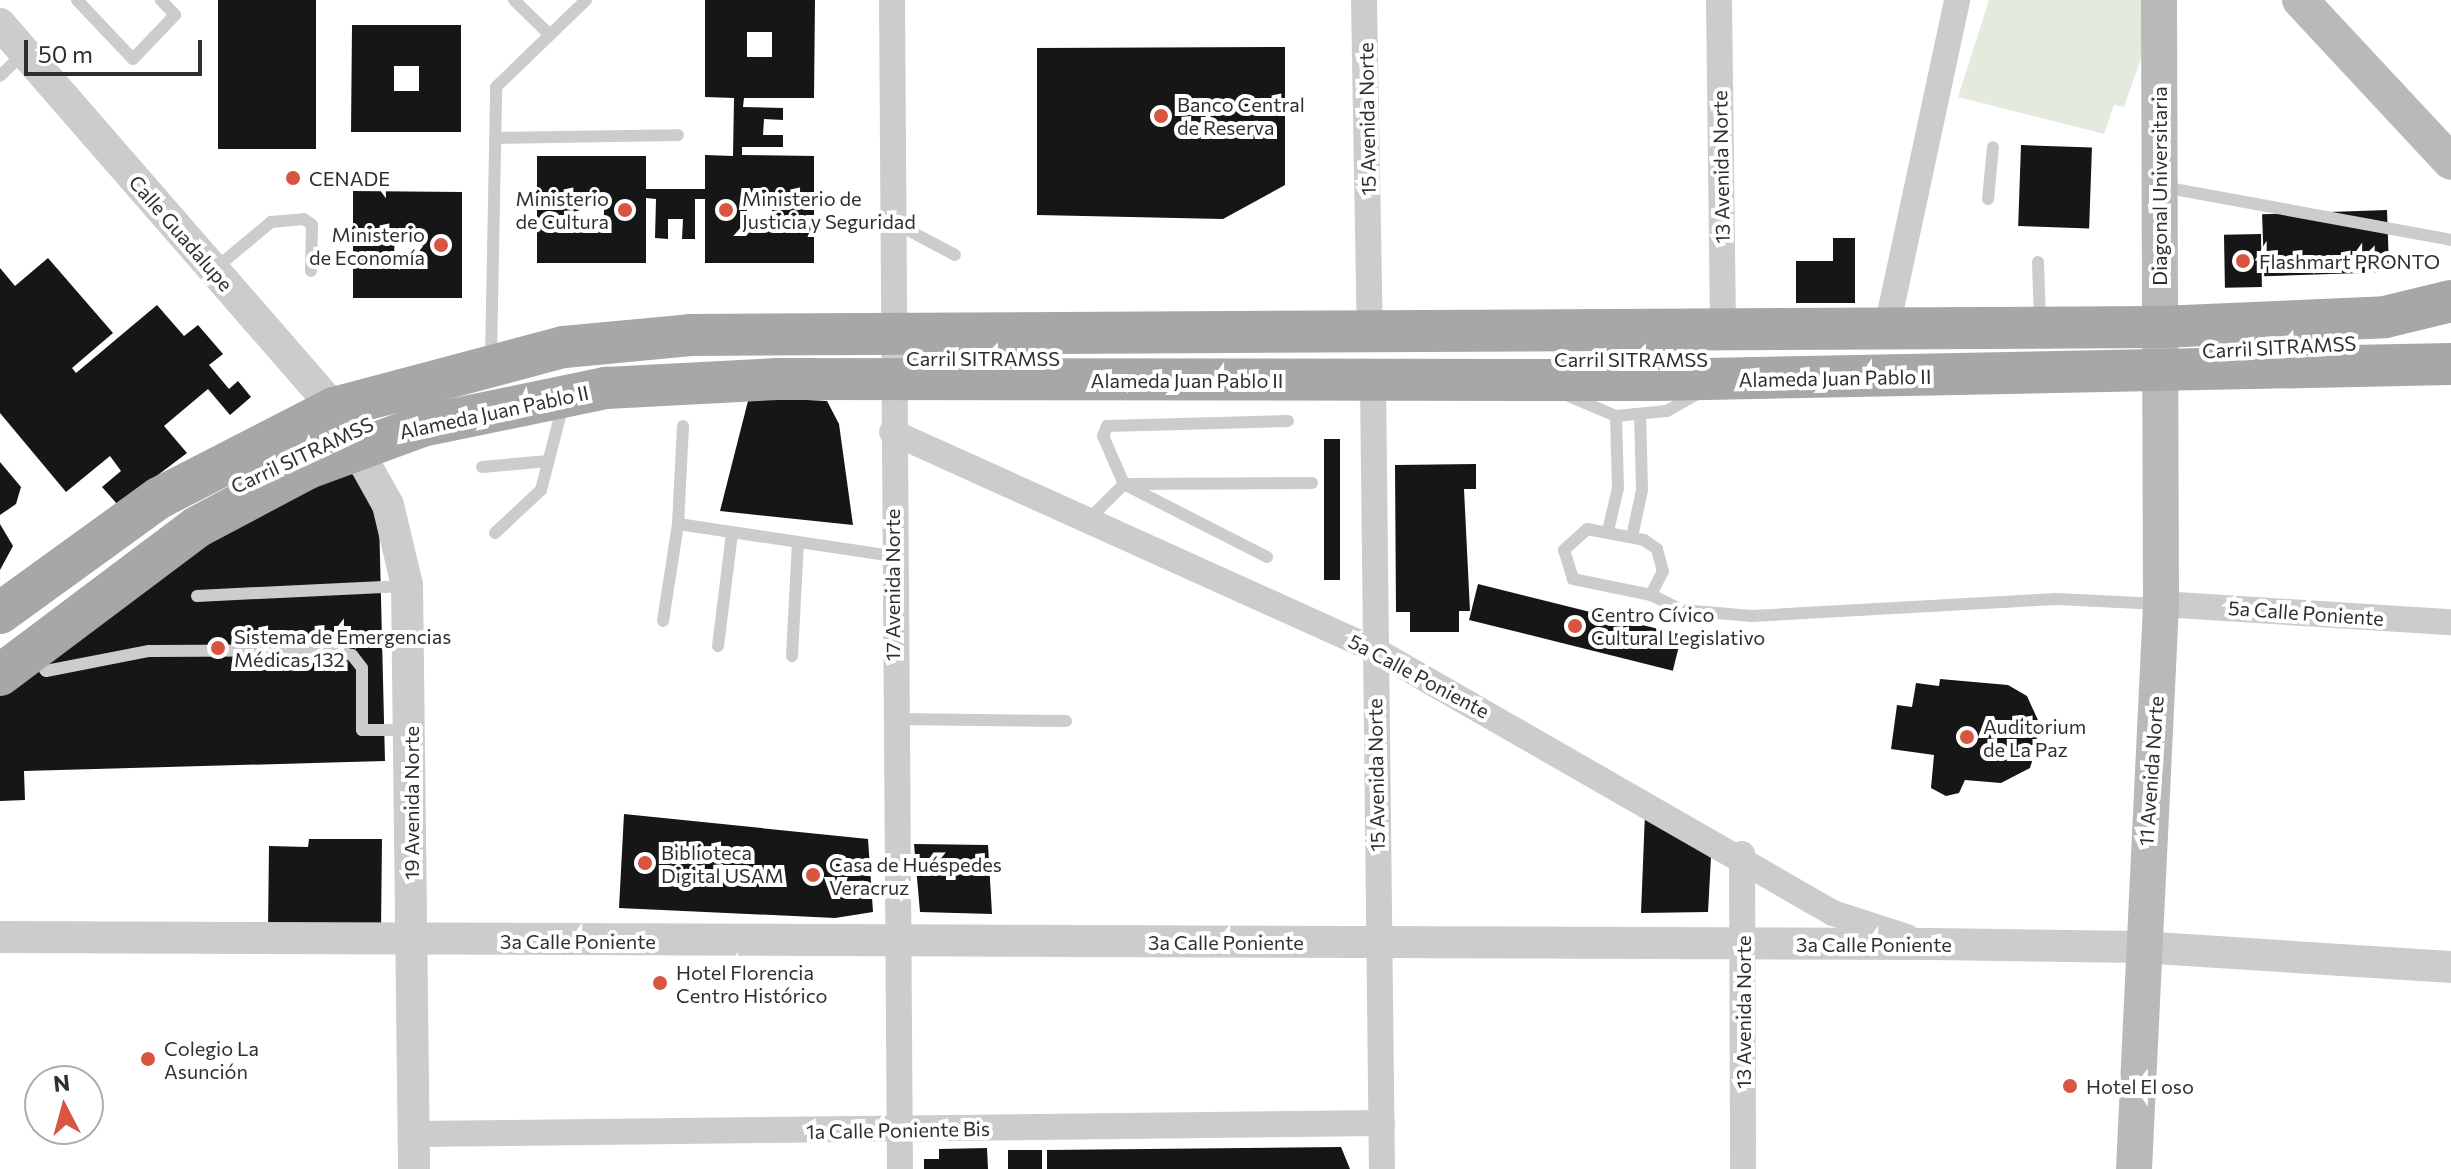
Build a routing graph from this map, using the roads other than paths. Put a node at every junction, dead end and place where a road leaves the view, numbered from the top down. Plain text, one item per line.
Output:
1 (77, 0) edge
2 (161, 0) edge
3 (514, 0) edge
4 (586, 0) edge
5 (892, 0) edge
6 (1364, 0) edge
7 (1719, 0) edge
8 (1957, 0) edge
9 (2159, 0) edge
10 (2300, 0) edge
11 (0, 24) edge
12 (550, 35) junction
13 (25, 52) junction
14 (0, 76) edge
15 (678, 135) dead end
16 (495, 138) junction
17 (1993, 147) dead end
18 (2451, 162) edge
19 (2159, 186) junction
20 (1988, 199) dead end
21 (891, 221) junction
22 (2451, 240) edge
23 (955, 255) dead end
24 (2038, 262) dead end
25 (213, 270) junction
26 (311, 271) dead end
27 (2451, 301) edge
28 (2451, 321) edge
29 (2040, 330) junction
30 (1886, 332) junction
31 (1370, 333) junction
32 (1723, 334) junction
33 (2451, 340) edge
34 (2374, 343) junction
35 (2160, 351) junction
36 (891, 357) junction
37 (491, 361) junction
38 (2451, 364) edge
39 (1712, 380) junction
40 (1373, 381) junction
41 (1546, 381) junction
42 (566, 394) junction
43 (1616, 416) junction
44 (1640, 416) junction
45 (1288, 421) dead end
46 (683, 426) dead end
47 (347, 428) junction
48 (892, 432) junction
49 (548, 461) junction
50 (482, 467) dead end
51 (1312, 483) dead end
52 (1124, 484) junction
53 (1088, 520) junction
54 (678, 524) junction
55 (1608, 531) junction
56 (495, 533) dead end
57 (732, 534) junction
58 (1632, 537) junction
59 (798, 543) junction
60 (892, 556) junction
61 (1267, 557) dead end
62 (407, 585) junction
63 (1651, 595) junction
64 (197, 596) dead end
65 (2161, 604) junction
66 (0, 613) edge
67 (663, 621) dead end
68 (2451, 622) edge
69 (718, 646) dead end
70 (1375, 650) junction
71 (792, 656) dead end
72 (10, 658) edge
73 (893, 719) junction
74 (1066, 721) dead end
75 (411, 730) junction
76 (1742, 854) junction
77 (0, 937) edge
78 (412, 941) junction
79 (894, 941) junction
80 (1378, 943) junction
81 (1744, 944) junction
82 (1932, 944) junction
83 (2140, 947) junction
84 (2451, 967) edge
85 (1382, 1123) junction
86 (900, 1131) junction
87 (414, 1134) junction
88 (414, 1169) edge
89 (900, 1169) edge
90 (1382, 1169) edge
91 (1743, 1169) edge
92 (2134, 1169) edge

1 - 2 lane
3 - 12 lane
4 - 12 lane
5 - 21 street, 17 Avenida Norte
6 - 31 street, 15 Avenida Norte
7 - 32 street, 13 Avenida Norte
8 - 30 street
9 - 19 main road, Diagonal Universitaria
10 - 18 main road
11 - 13 street, Calle Guadalupe
12 - 16 lane
13 - 14 lane
13 - 25 street, Calle Guadalupe
15 - 16 lane
16 - 37 lane
17 - 20 lane
19 - 22 lane
19 - 35 main road, Diagonal Universitaria
21 - 23 lane
21 - 36 street, 17 Avenida Norte
24 - 29 lane
25 - 26 lane
25 - 47 street, Calle Guadalupe
27 - 35 main road, Alameda Juan Pablo II
28 - 34 main road, Carril SITRAMSS
29 - 30 main road, Alameda Juan Pablo II
29 - 35 main road, Alameda Juan Pablo II
30 - 32 main road, Alameda Juan Pablo II
31 - 32 main road, Alameda Juan Pablo II
31 - 36 main road, Alameda Juan Pablo II
33 - 34 main road, Carril SITRAMSS
34 - 35 main road, Carril SITRAMSS
35 - 36 main road, Carril SITRAMSS
35 - 38 main road, Alameda Juan Pablo II
35 - 39 main road, Alameda Juan Pablo II
35 - 65 main road, 11 Avenida Norte
36 - 37 main road, Alameda Juan Pablo II
36 - 40 main road, Alameda Juan Pablo II
36 - 42 main road, Alameda Juan Pablo II
36 - 47 main road, Carril SITRAMSS
36 - 48 street, 17 Avenida Norte
37 - 47 main road, Alameda Juan Pablo II
39 - 41 main road, Alameda Juan Pablo II
39 - 44 lane
40 - 41 main road, Alameda Juan Pablo II
40 - 70 street, 15 Avenida Norte
41 - 43 lane
42 - 47 main road, Alameda Juan Pablo II
42 - 49 lane
43 - 44 lane
43 - 55 lane
44 - 58 lane
45 - 52 lane
46 - 54 lane
47 - 62 street, 19 Avenida Norte
47 - 66 main road, Alameda Juan Pablo II
47 - 72 main road, Alameda Juan Pablo II
48 - 53 street, 5a Calle Poniente
48 - 60 street, 17 Avenida Norte
49 - 50 lane
49 - 56 lane
51 - 52 lane
52 - 53 lane
52 - 61 lane
53 - 70 street, 5a Calle Poniente
54 - 57 lane
54 - 67 lane
55 - 58 lane
55 - 63 lane
57 - 59 lane
57 - 69 lane
58 - 63 lane
59 - 60 lane
59 - 71 lane
60 - 73 street, 17 Avenida Norte
62 - 64 lane
62 - 75 street, 19 Avenida Norte
63 - 65 lane
65 - 68 street, 5a Calle Poniente
65 - 83 main road, 11 Avenida Norte
70 - 76 street, 5a Calle Poniente
70 - 80 street, 15 Avenida Norte
72 - 75 lane
73 - 74 lane
73 - 79 street, 17 Avenida Norte
75 - 78 street, 19 Avenida Norte
76 - 81 street, 13 Avenida Norte
76 - 82 street, 5a Calle Poniente
77 - 78 street, 3a Calle Poniente
78 - 79 street, 3a Calle Poniente
78 - 87 street, 19 Avenida Norte
79 - 80 street, 3a Calle Poniente
79 - 86 street, 17 Avenida Norte
80 - 81 street, 3a Calle Poniente
80 - 85 street, 15 Avenida Norte
81 - 82 street, 3a Calle Poniente
81 - 91 street, 13 Avenida Norte
82 - 83 street, 3a Calle Poniente
83 - 84 street, 3a Calle Poniente
83 - 92 main road, 11 Avenida Norte
85 - 86 street, 1a Calle Poniente Bis
85 - 90 street, 15 Avenida Norte
86 - 87 street, 1a Calle Poniente Bis
86 - 89 street, 17 Avenida Norte
87 - 88 street, 19 Avenida Norte

